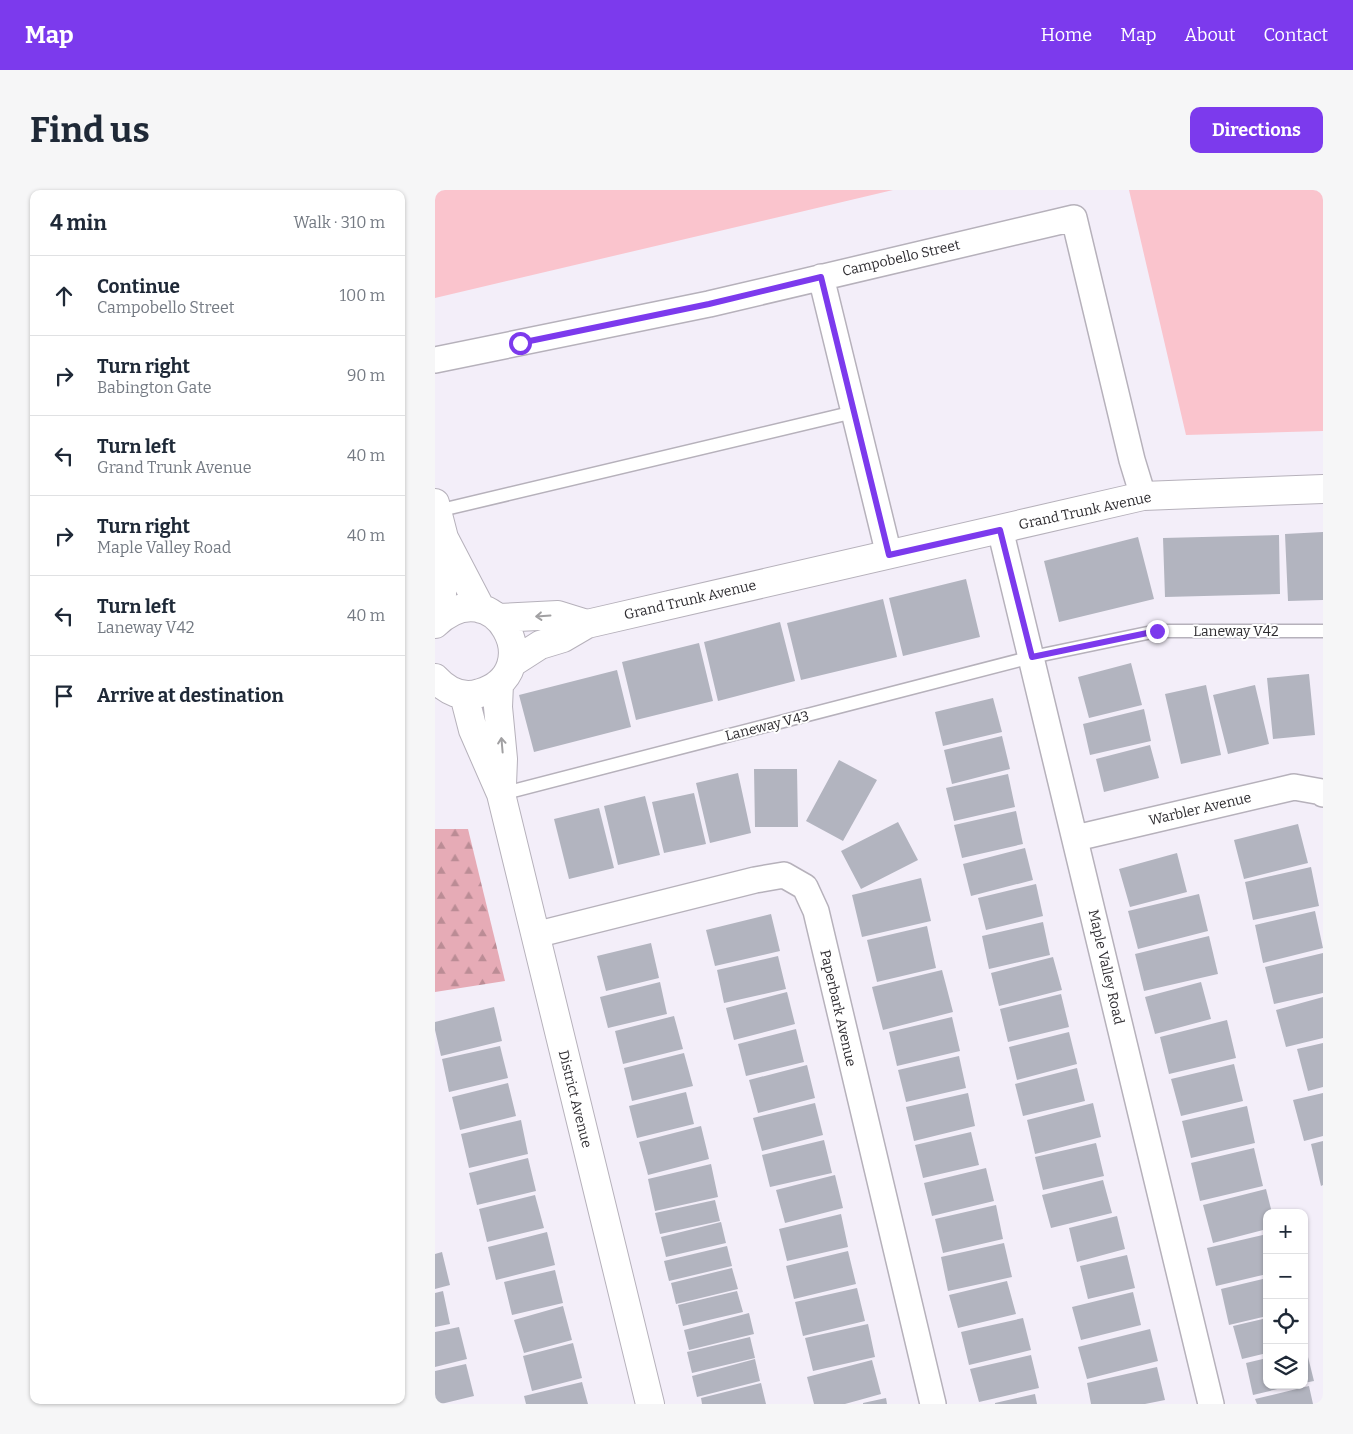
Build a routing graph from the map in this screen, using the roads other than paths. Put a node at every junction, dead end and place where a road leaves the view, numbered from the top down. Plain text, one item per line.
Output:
1 (821, 277) junction
2 (435, 360) edge
3 (854, 412) junction
4 (1323, 489) edge
5 (1143, 496) junction
6 (436, 507) edge
7 (1000, 530) junction
8 (444, 538) junction
9 (889, 555) junction
10 (490, 614) junction
11 (440, 620) edge
12 (587, 624) junction
13 (1323, 631) edge
14 (1032, 657) junction
15 (505, 673) junction
16 (435, 678) edge
17 (464, 695) junction
18 (501, 794) junction
19 (1323, 794) edge
20 (1076, 838) junction
21 (535, 935) junction
22 (650, 1404) edge
23 (933, 1404) edge
24 (1211, 1404) edge

1 - 2 street, Campobello Street
1 - 3 street
1 - 5 street, Campobello Street
3 - 6 lane
3 - 9 street
4 - 5 street, Grand Trunk Avenue
5 - 7 street, Grand Trunk Avenue
6 - 8 street
7 - 9 street, Grand Trunk Avenue
7 - 14 street, Maple Valley Road
8 - 10 street
8 - 11 street
9 - 12 street, Grand Trunk Avenue
10 - 11 street
12 -> 10 street
10 - 15 street, District Avenue
12 - 15 street, Grand Trunk Avenue
13 - 14 lane, Laneway V42
14 - 18 lane, Laneway V43
14 - 20 street, Maple Valley Road
15 - 17 street, Grand Trunk Avenue
18 -> 15 street, District Avenue
16 - 17 street
17 - 18 street, District Avenue
18 - 21 street, District Avenue
19 - 20 street, Warbler Avenue
20 - 24 street, Maple Valley Road
21 - 22 street, District Avenue
21 - 23 street, Paperbark Avenue

